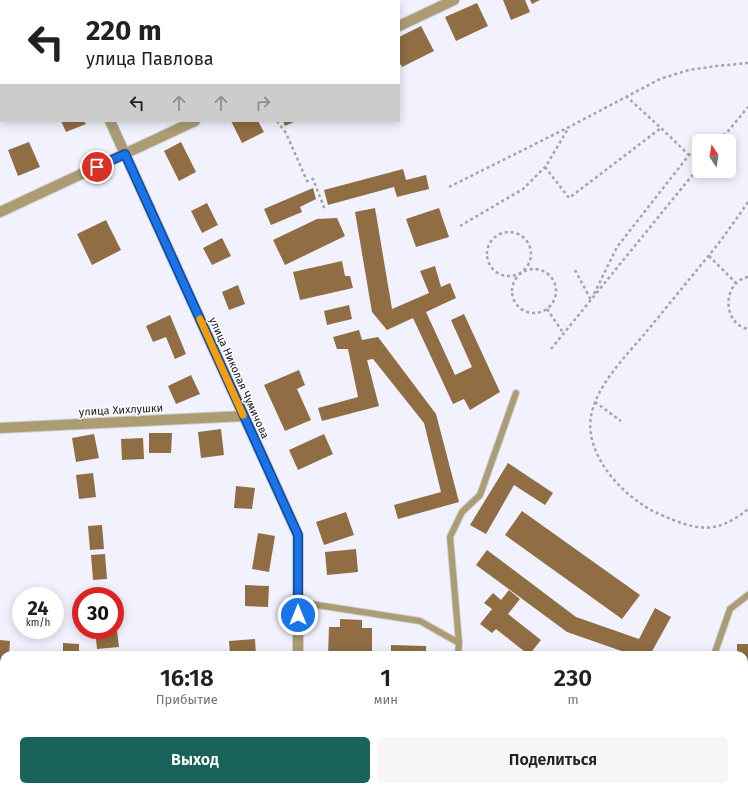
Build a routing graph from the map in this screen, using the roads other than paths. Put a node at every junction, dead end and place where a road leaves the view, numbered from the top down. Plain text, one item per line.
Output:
1 (454, 0) edge
2 (400, 26) edge
3 (110, 122) edge
4 (193, 122) edge
5 (125, 154) junction
6 (0, 212) edge
7 (516, 392) dead end
8 (244, 416) junction
9 (0, 428) edge
10 (748, 595) edge
11 (298, 602) junction
12 (459, 643) junction
13 (298, 651) edge
14 (458, 651) edge
15 (715, 651) edge

1 - 2 street
3 - 5 street, улица Николая Чумичова
4 - 5 street
5 - 6 street
5 - 8 street, улица Николая Чумичова
7 - 12 lane
8 - 9 street, улица Хихлушки
8 - 11 street, улица Николая Чумичова
10 - 15 lane
11 - 12 lane
11 - 13 street, улица Николая Чумичова
12 - 14 lane

